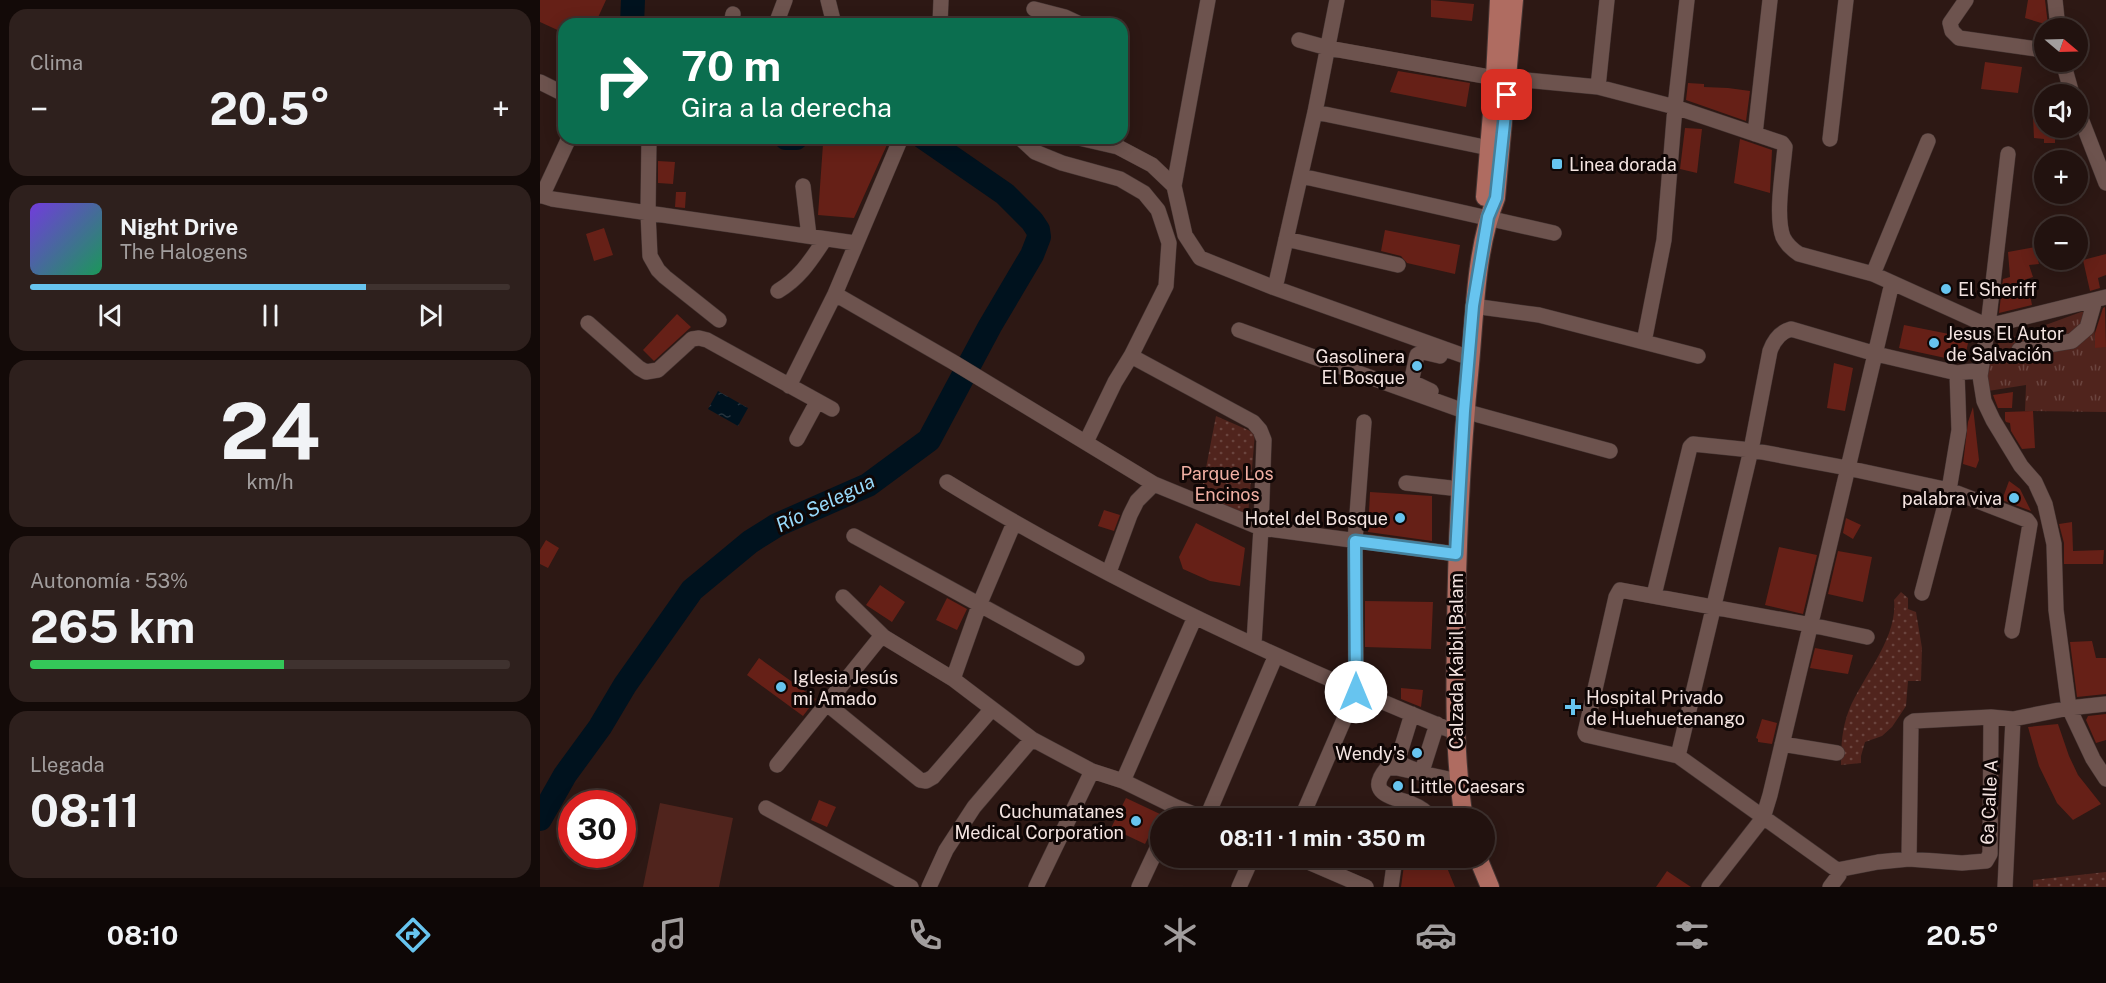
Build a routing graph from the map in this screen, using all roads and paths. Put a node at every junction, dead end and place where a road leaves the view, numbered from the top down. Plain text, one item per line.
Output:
1 (786, 0) edge
2 (828, 0) edge
3 (941, 0) edge
4 (1208, 0) edge
5 (1337, 0) edge
6 (1499, 0) edge
7 (1514, 0) edge
8 (1607, 0) edge
9 (1687, 0) edge
10 (1770, 0) edge
11 (1846, 0) edge
12 (1966, 0) edge
13 (2055, 0) edge
14 (1034, 9) dead end
15 (778, 18) edge
16 (832, 18) edge
17 (940, 18) edge
18 (1067, 18) edge
19 (2057, 18) edge
20 (1299, 40) dead end
21 (1329, 48) junction
22 (2034, 49) edge
23 (1502, 77) junction
24 (540, 82) edge
25 (1598, 87) junction
26 (558, 91) edge
27 (1675, 107) junction
28 (1315, 112) junction
29 (1755, 134) junction
30 (2088, 137) edge
31 (1830, 139) dead end
32 (1928, 141) dead end
33 (566, 144) edge
34 (649, 144) edge
35 (898, 144) edge
36 (1026, 144) edge
37 (1105, 144) edge
38 (1489, 148) junction
39 (2008, 154) dead end
40 (1301, 176) junction
41 (2106, 183) edge
42 (803, 186) dead end
43 (1174, 186) junction
44 (541, 196) edge
45 (648, 213) junction
46 (1488, 217) junction
47 (1554, 233) dead end
48 (817, 238) junction
49 (1286, 239) junction
50 (855, 243) junction
51 (1398, 264) dead end
52 (1873, 274) junction
53 (1892, 283) junction
54 (1275, 288) junction
55 (778, 291) dead end
56 (835, 294) junction
57 (2100, 298) edge
58 (1473, 306) junction
59 (719, 320) dead end
60 (588, 323) dead end
61 (1988, 326) junction
62 (1239, 330) dead end
63 (1644, 342) junction
64 (2019, 350) dead end
65 (1876, 354) junction
66 (1131, 356) junction
67 (1698, 356) dead end
68 (1470, 363) junction
69 (1980, 370) junction
70 (1957, 373) junction
71 (789, 386) junction
72 (1431, 395) junction
73 (818, 402) junction
74 (1465, 406) junction
75 (832, 409) dead end
76 (1364, 422) dead end
77 (797, 439) dead end
78 (1086, 442) junction
79 (1751, 450) junction
80 (1610, 451) dead end
81 (1847, 468) junction
82 (947, 482) dead end
83 (1406, 483) dead end
84 (1154, 484) junction
85 (1460, 489) junction
86 (1949, 490) junction
87 (1014, 523) junction
88 (1261, 528) junction
89 (854, 536) dead end
90 (1355, 541) junction
91 (1456, 554) junction
92 (1109, 572) junction
93 (1922, 593) dead end
94 (1654, 595) junction
95 (843, 597) dead end
96 (980, 603) junction
97 (1714, 608) junction
98 (1196, 617) junction
99 (1811, 625) junction
100 (2012, 631) dead end
101 (884, 637) junction
102 (1867, 637) dead end
103 (1254, 643) junction
104 (1276, 655) junction
105 (1077, 658) dead end
106 (953, 679) junction
107 (1356, 692) junction
108 (827, 704) junction
109 (2106, 704) edge
110 (2069, 708) junction
111 (991, 710) junction
112 (1412, 714) junction
113 (1991, 717) junction
114 (2013, 719) junction
115 (1437, 724) junction
116 (1455, 732) junction
117 (1032, 739) junction
118 (1782, 744) junction
119 (1837, 753) dead end
120 (1678, 756) junction
121 (777, 765) dead end
122 (1092, 771) junction
123 (2105, 774) edge
124 (1123, 781) junction
125 (1458, 782) junction
126 (766, 808) dead end
127 (1165, 808) edge
128 (1211, 808) edge
129 (1306, 808) edge
130 (1420, 808) edge
131 (1462, 808) edge
132 (1763, 818) junction
133 (1909, 859) junction
134 (1150, 864) edge
135 (1248, 868) edge
136 (1314, 868) edge
137 (1394, 868) edge
138 (1482, 868) edge
139 (1837, 870) junction
140 (1336, 882) edge
141 (911, 887) edge
142 (929, 887) edge
143 (1036, 887) edge
144 (1139, 887) edge
145 (1239, 887) edge
146 (1366, 887) edge
147 (1391, 887) edge
148 (1490, 887) edge
149 (1709, 887) edge
150 (1830, 887) edge
151 (2005, 887) edge

1 - 15 street
2 - 16 street
3 - 17 street
4 - 43 street
5 - 21 street
6 - 23 main road, Calzada Kaibil Balam
7 - 23 main road, Calzada Kaibil Balam
8 - 25 street
9 - 27 street
10 - 29 street
11 - 31 street
12 - 22 street
13 - 19 street
14 - 18 street
20 - 21 street
21 - 23 street
21 - 28 street
23 - 25 street
23 - 38 main road, Calzada Kaibil Balam
23 - 46 main road, Calzada Kaibil Balam
24 - 26 street
25 - 27 street
27 - 29 street
27 - 63 street
28 - 38 street
28 - 40 street
29 - 52 street
30 - 41 street
32 - 52 street
33 - 44 street
34 - 45 street
35 - 50 street
36 - 66 street
37 - 43 street
38 - 46 main road, Calzada Kaibil Balam
39 - 61 street
40 - 46 street
40 - 49 street
42 - 48 street
43 - 54 street
44 - 45 street
45 - 48 street
45 - 59 street
46 - 47 street
46 - 58 main road, Calzada Kaibil Balam
48 - 50 street
48 - 55 street
49 - 51 street
49 - 54 street
50 - 56 street
52 - 53 street
53 - 61 street
53 - 65 street
54 - 68 street
56 - 71 street
56 - 78 street
57 - 61 street
57 - 64 street
58 - 63 street
58 - 68 main road, Calzada Kaibil Balam
60 - 71 street
61 - 69 street
62 - 72 street
63 - 67 street
65 - 70 street
65 - 79 street
65 - 81 street
66 - 78 street
66 - 88 street
68 - 72 street
68 - 74 main road, Calzada Kaibil Balam
69 - 70 street
69 - 110 street
70 - 86 street
71 - 73 street
72 - 74 street
73 - 75 street
73 - 77 street
74 - 80 street
74 - 85 main road, Calzada Kaibil Balam
76 - 90 street
78 - 84 street
79 - 81 street
79 - 94 street
79 - 97 street
81 - 86 street
81 - 99 street
82 - 87 street
83 - 85 street
84 - 88 street
84 - 92 street
85 - 91 main road, Calzada Kaibil Balam
86 - 93 street
86 - 100 street
87 - 92 street
87 - 96 street
88 - 90 street
88 - 103 street
89 - 96 street
90 - 91 street
90 - 107 street
91 - 116 main road, Calzada Kaibil Balam
92 - 98 street
94 - 97 street
94 - 120 street
95 - 101 street
96 - 105 street
96 - 106 street
97 - 99 street
97 - 120 street
98 - 103 street
98 - 124 street
99 - 102 street
99 - 118 street
101 - 106 street
101 - 108 street
103 - 104 street
104 - 107 street
104 - 128 street
106 - 111 street
107 - 112 street
107 - 129 street
108 - 111 street
108 - 121 street
109 - 110 street
110 - 114 street
110 - 123 street
111 - 117 street
112 - 115 street
112 - 115 street
113 - 114 street
113 - 133 street
113 - 133 street
114 - 151 street, 6a Calle A
115 - 116 street
116 - 125 main road, Calzada Kaibil Balam
117 - 122 street
117 - 142 street
118 - 119 street
118 - 132 street
120 - 132 street
122 - 124 street
122 - 143 street
124 - 127 street
125 - 130 street
125 - 131 main road, Calzada Kaibil Balam
126 - 141 street
132 - 139 street
132 - 149 street
133 - 139 street
134 - 144 street
135 - 145 street
136 - 140 street
137 - 147 street
138 - 148 main road
139 - 150 street
140 - 146 street

